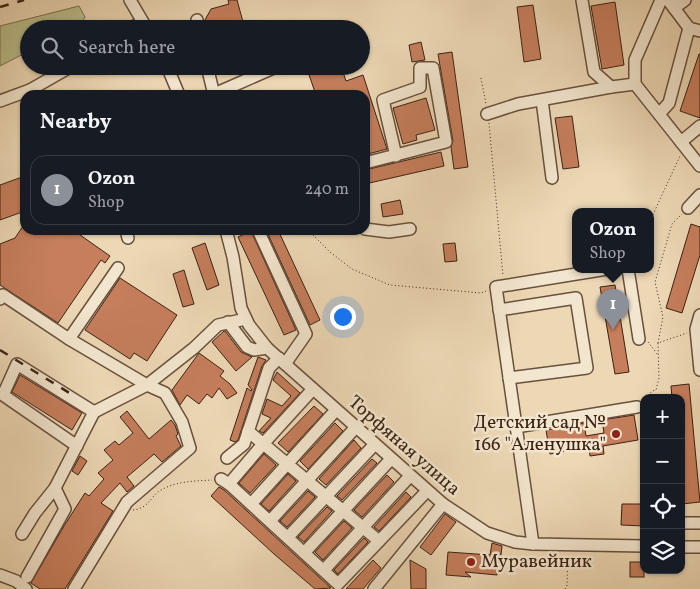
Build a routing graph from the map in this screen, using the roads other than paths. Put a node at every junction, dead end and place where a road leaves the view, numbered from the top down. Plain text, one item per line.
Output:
1 (130, 0) edge
2 (582, 0) edge
3 (661, 0) edge
4 (685, 0) edge
5 (671, 4) edge
6 (141, 20) edge
7 (695, 29) edge
8 (58, 75) edge
9 (171, 75) edge
10 (209, 75) edge
11 (258, 75) edge
12 (635, 84) junction
13 (611, 87) junction
14 (36, 90) edge
15 (177, 90) edge
16 (212, 90) edge
17 (224, 90) edge
18 (20, 96) edge
19 (542, 100) junction
20 (0, 101) edge
21 (487, 114) road end
22 (659, 114) junction
23 (700, 126) edge
24 (683, 144) junction
25 (396, 156) junction
26 (370, 163) edge
27 (700, 166) edge
28 (552, 178) dead end
29 (700, 195) edge
30 (688, 208) road end
31 (410, 229) dead end
32 (370, 230) edge
33 (229, 235) edge
34 (260, 235) edge
35 (118, 268) dead end
36 (583, 273) edge
37 (629, 273) edge
38 (0, 298) edge
39 (499, 310) junction
40 (246, 319) junction
41 (699, 320) edge
42 (228, 322) junction
43 (69, 339) junction
44 (639, 339) dead end
45 (267, 348) junction
46 (282, 361) junction
47 (700, 370) edge
48 (509, 378) junction
49 (147, 385) junction
50 (313, 389) junction
51 (637, 407) dead end
52 (336, 410) junction
53 (94, 412) junction
54 (356, 427) junction
55 (516, 427) junction
56 (248, 431) junction
57 (263, 444) junction
58 (375, 444) junction
59 (77, 446) junction
60 (227, 458) dead end
61 (392, 459) junction
62 (287, 464) junction
63 (410, 476) junction
64 (307, 480) junction
65 (55, 488) junction
66 (427, 491) junction
67 (326, 497) junction
68 (250, 504) junction
69 (443, 504) junction
70 (343, 511) junction
71 (270, 521) junction
72 (685, 523) edge
73 (700, 523) edge
74 (362, 527) junction
75 (22, 534) dead end
76 (288, 538) junction
77 (378, 541) junction
78 (533, 544) junction
79 (640, 546) edge
80 (685, 547) edge
81 (700, 547) edge
82 (304, 553) junction
83 (324, 570) junction
84 (0, 575) edge
85 (26, 583) edge
86 (74, 589) edge
87 (374, 589) edge

1 - 6 street
2 - 13 street
3 - 12 street
4 - 5 street
5 - 7 street
7 - 22 street
8 - 14 street
9 - 15 street
10 - 16 street
11 - 17 street
12 - 13 street
12 - 22 street
13 - 19 street
18 - 20 street
19 - 21 street
19 - 28 street
22 - 24 street
23 - 24 street
24 - 27 street
25 - 25 street
25 - 26 street
29 - 30 street
31 - 32 street
33 - 40 street, Торфяная улица
34 - 46 street
35 - 43 street
36 - 39 street
37 - 44 street
38 - 43 street
39 - 48 street
39 - 48 street
40 - 42 street
40 - 45 street, Торфяная улица
41 - 47 street
42 - 45 street
42 - 49 street
43 - 49 street
45 - 46 street, Торфяная улица
46 - 50 street, Торфяная улица
46 - 56 street
48 - 55 street
49 - 53 street
49 - 86 street
50 - 52 street, Торфяная улица
50 - 57 street
51 - 55 street
52 - 54 street, Торфяная улица
52 - 62 street
53 - 59 street
53 - 59 street
54 - 58 street, Торфяная улица
54 - 64 street
55 - 78 street
56 - 57 street
56 - 60 street
57 - 62 street
57 - 68 street
58 - 61 street, Торфяная улица
58 - 67 street
59 - 65 street
61 - 63 street, Торфяная улица
61 - 70 street
62 - 64 street
62 - 68 street
63 - 66 street, Торфяная улица
63 - 74 street
64 - 67 street
64 - 71 street
65 - 75 street
65 - 85 street
66 - 69 street, Торфяная улица
66 - 77 street
67 - 70 street
67 - 76 street
68 - 71 street
69 - 78 street, Торфяная улица
69 - 87 street
70 - 74 street
70 - 82 street
71 - 76 street
72 - 73 street
74 - 77 street
74 - 83 street
76 - 82 street
77 - 83 street
78 - 79 street, Торфяная улица
80 - 81 street
82 - 83 street
84 - 85 street

